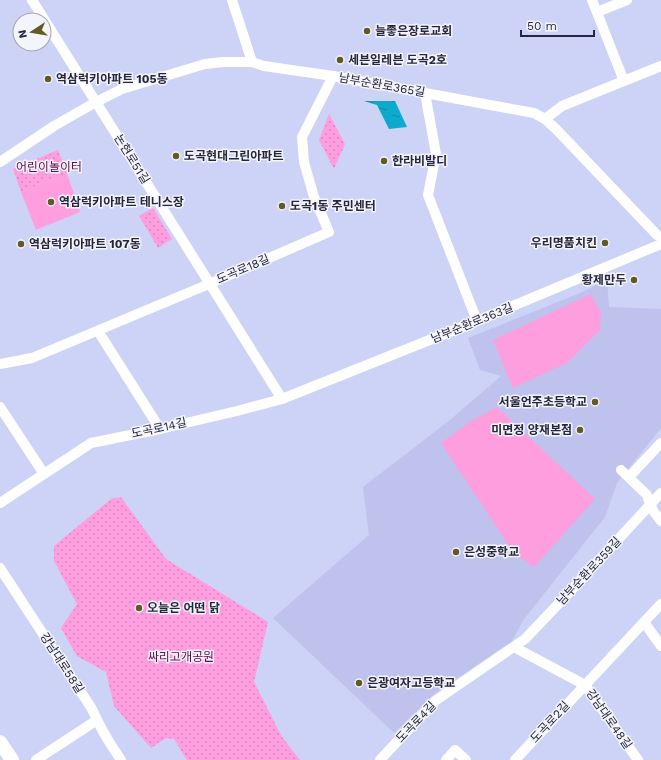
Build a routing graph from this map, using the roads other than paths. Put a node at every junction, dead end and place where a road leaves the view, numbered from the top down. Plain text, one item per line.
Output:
1 (32, 0) edge
2 (232, 0) edge
3 (592, 0) edge
4 (627, 0) edge
5 (597, 12) junction
6 (252, 62) junction
7 (661, 66) edge
8 (332, 76) junction
9 (624, 81) junction
10 (425, 93) junction
11 (96, 102) junction
12 (545, 119) junction
13 (0, 162) edge
14 (661, 237) edge
15 (661, 244) edge
16 (209, 284) junction
17 (477, 321) junction
18 (98, 330) junction
19 (0, 364) edge
20 (282, 398) junction
21 (0, 407) edge
22 (160, 429) junction
23 (661, 443) edge
24 (621, 470) dead end
25 (44, 474) junction
26 (629, 477) junction
27 (661, 493) edge
28 (0, 503) edge
29 (650, 504) junction
30 (661, 521) edge
31 (0, 568) edge
32 (661, 604) edge
33 (644, 622) junction
34 (661, 646) edge
35 (514, 647) junction
36 (585, 685) junction
37 (97, 720) junction
38 (0, 742) edge
39 (12, 760) edge
40 (36, 760) edge
41 (121, 760) edge
42 (380, 760) edge
43 (446, 760) edge
44 (466, 760) edge
45 (515, 760) edge
46 (638, 760) edge

1 - 11 street, 논현로51길
2 - 6 street
3 - 5 street
4 - 5 street
5 - 9 street
6 - 8 street, 남부순환로365길
6 - 11 street, 남부순환로365길
7 - 9 street
8 - 10 street, 남부순환로365길
8 - 16 street, 도곡로18길
9 - 12 street
10 - 12 street, 남부순환로365길
10 - 17 street
11 - 13 street, 남부순환로365길
11 - 16 street, 논현로51길
12 - 14 street
15 - 17 street, 남부순환로363길
16 - 18 street, 도곡로18길
16 - 20 street, 논현로51길
17 - 20 street, 남부순환로363길
18 - 19 street, 도곡로18길
18 - 22 street
20 - 22 street, 도곡로14길
21 - 25 street
22 - 25 street, 도곡로14길
23 - 26 street
24 - 26 street
25 - 28 street, 도곡로14길
26 - 29 street
27 - 29 street, 남부순환로359길
29 - 30 street
29 - 35 street, 남부순환로359길
31 - 37 street, 강남대로58길
32 - 33 street, 도곡로2길
33 - 34 street
33 - 36 street, 도곡로2길
35 - 36 street, 강남대로48길
35 - 42 street, 도곡로4길
36 - 45 street, 도곡로2길
36 - 46 street, 강남대로48길
37 - 40 street
37 - 41 street, 강남대로58길
38 - 39 main road
43 - 44 street

